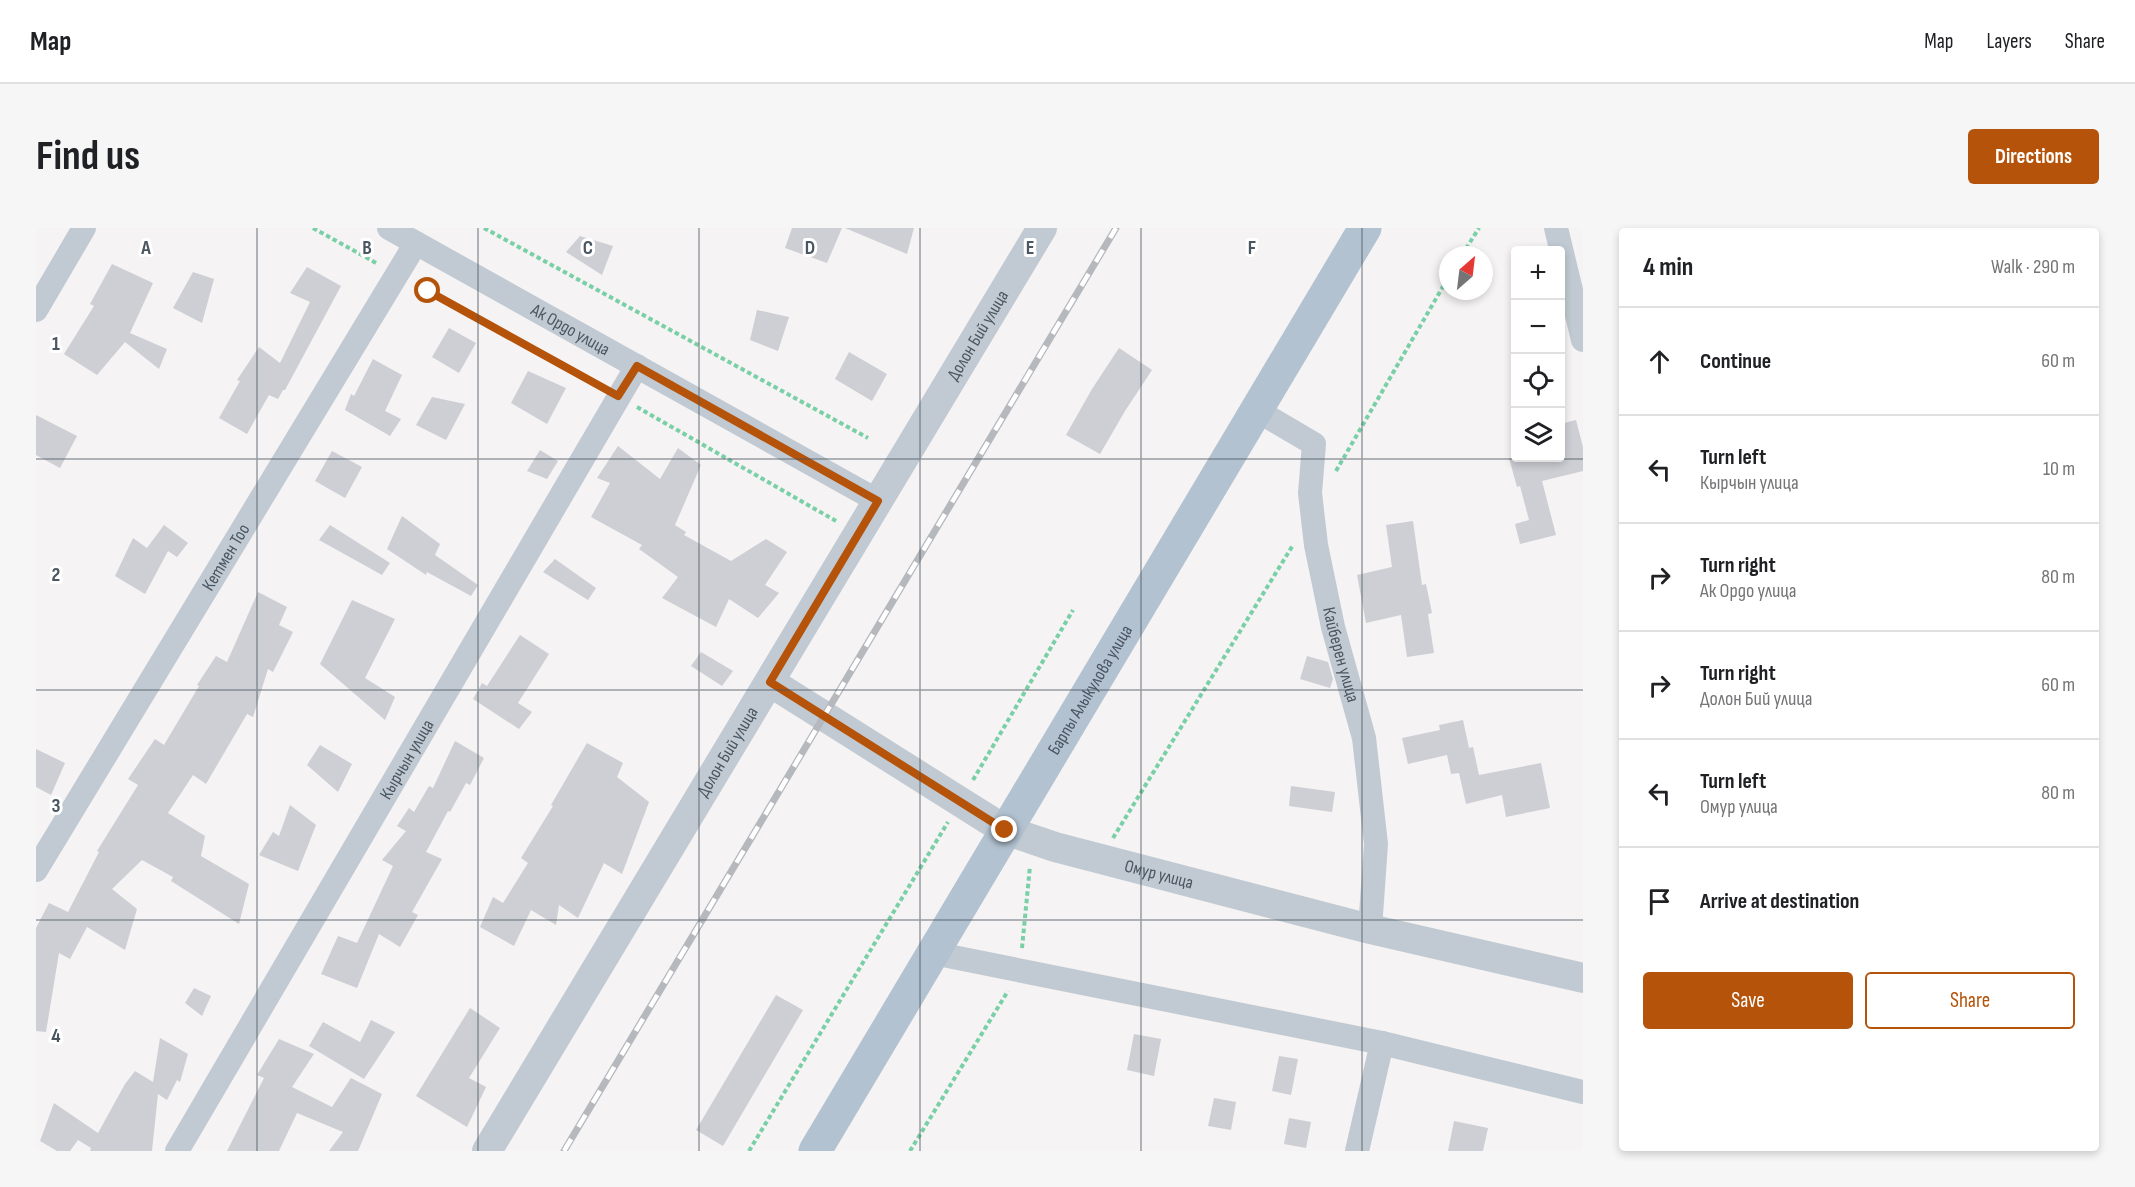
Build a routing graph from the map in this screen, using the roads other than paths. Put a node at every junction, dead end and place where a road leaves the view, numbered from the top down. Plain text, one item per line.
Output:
1 (84, 228) edge
2 (389, 228) edge
3 (1042, 228) edge
4 (1365, 228) edge
5 (1556, 228) edge
6 (416, 243) junction
7 (36, 310) edge
8 (1583, 340) edge
9 (637, 366) junction
10 (1258, 411) junction
11 (878, 501) junction
12 (770, 682) junction
13 (1005, 830) junction
14 (36, 870) edge
15 (1370, 929) junction
16 (933, 953) junction
17 (1583, 978) edge
18 (1382, 1043) junction
19 (1583, 1092) edge
20 (177, 1151) edge
21 (487, 1151) edge
22 (815, 1151) edge
23 (1357, 1151) edge

1 - 7 street
2 - 6 street, Ак Ордо улица
3 - 11 street, Долон Бий улица
4 - 10 main road, Барпы Алыкулова улица
5 - 8 street
6 - 9 street, Ак Ордо улица
6 - 14 street, Кетмен Тоо
9 - 11 street, Ак Ордо улица
9 - 20 street, Кырчын улица
10 - 13 main road, Барпы Алыкулова улица
10 - 15 street, Кайберен улица
11 - 12 street, Долон Бий улица
12 - 13 street, Омур улица
12 - 21 street, Долон Бий улица
13 - 15 street, Омур улица
13 - 16 main road, Барпы Алыкулова улица
15 - 17 street, Омур улица
16 - 18 street
16 - 22 main road, Барпы Алыкулова улица
18 - 19 street
18 - 23 street

